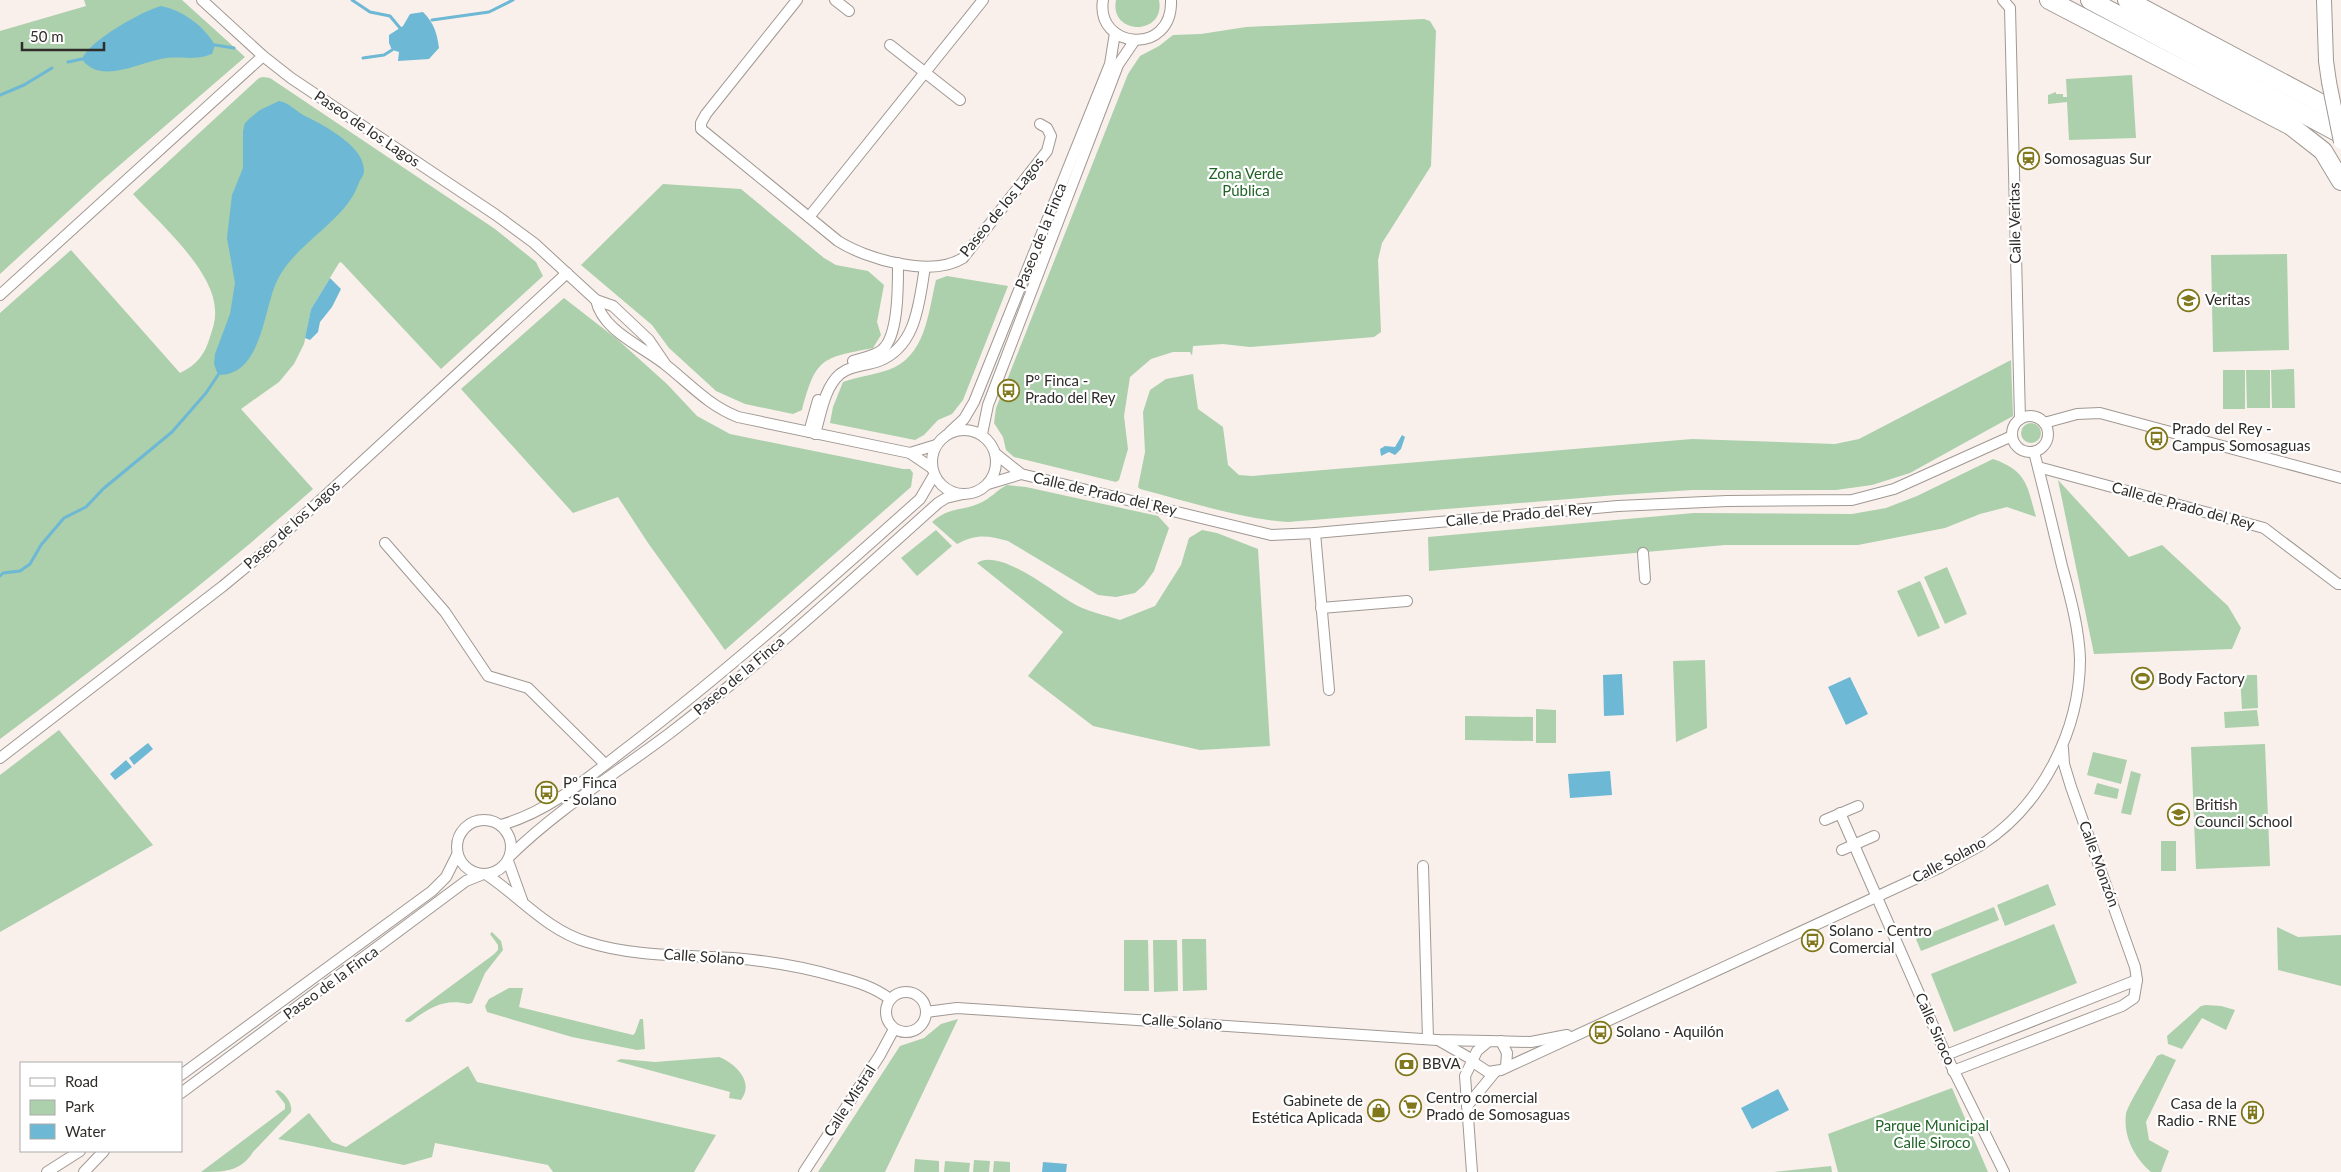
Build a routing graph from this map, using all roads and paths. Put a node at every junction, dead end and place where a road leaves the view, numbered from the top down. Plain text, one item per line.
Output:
1 (202, 0) edge
2 (797, 0) edge
3 (835, 0) edge
4 (983, 0) edge
5 (1103, 0) edge
6 (1171, 0) edge
7 (2004, 0) edge
8 (2049, 0) edge
9 (2090, 0) edge
10 (2126, 0) edge
11 (2324, 0) edge
12 (849, 11) dead end
13 (1115, 33) junction
14 (2187, 33) junction
15 (1135, 40) junction
16 (890, 45) dead end
17 (263, 56) junction
18 (925, 72) junction
19 (960, 100) dead end
20 (2341, 102) edge
21 (2341, 114) edge
22 (1040, 124) dead end
23 (2341, 134) edge
24 (2341, 142) edge
25 (2341, 181) edge
26 (809, 217) junction
27 (898, 263) junction
28 (925, 267) junction
29 (567, 273) junction
30 (0, 295) edge
31 (596, 300) junction
32 (666, 365) junction
33 (2020, 419) junction
34 (2044, 423) junction
35 (950, 432) junction
36 (812, 433) junction
37 (982, 434) junction
38 (2012, 436) junction
39 (936, 444) junction
40 (2034, 452) junction
41 (910, 453) junction
42 (996, 454) junction
43 (2038, 467) junction
44 (933, 471) junction
45 (1021, 474) junction
46 (2341, 478) edge
47 (988, 484) junction
48 (963, 494) junction
49 (1315, 534) junction
50 (385, 543) dead end
51 (1643, 553) dead end
52 (1645, 579) dead end
53 (2341, 584) edge
54 (1407, 601) dead end
55 (1321, 608) junction
56 (1329, 690) dead end
57 (2063, 748) junction
58 (0, 758) edge
59 (605, 764) junction
60 (1858, 806) dead end
61 (1840, 812) junction
62 (1825, 820) dead end
63 (501, 825) junction
64 (1874, 836) dead end
65 (1854, 846) junction
66 (1842, 850) dead end
67 (457, 855) junction
68 (510, 858) junction
69 (1423, 866) dead end
70 (484, 875) junction
71 (1877, 896) junction
72 (524, 904) junction
73 (2137, 980) junction
74 (890, 999) junction
75 (926, 1012) junction
76 (894, 1029) junction
77 (1581, 1032) junction
78 (1433, 1040) junction
79 (1489, 1041) junction
80 (1501, 1041) junction
81 (1946, 1055) junction
82 (1473, 1061) junction
83 (1506, 1067) junction
84 (1953, 1071) junction
85 (1495, 1072) junction
86 (182, 1074) edge
87 (182, 1092) edge
88 (1467, 1106) junction
89 (79, 1152) edge
90 (103, 1152) edge
91 (67, 1160) junction
92 (48, 1172) edge
93 (82, 1172) edge
94 (804, 1172) edge
95 (1472, 1172) edge
96 (2004, 1172) edge

1 - 17 street, Paseo de los Lagos
2 - 26 street, Paseo de los Lagos
3 - 12 street
4 - 18 street
5 - 13 street
6 - 15 street
7 - 33 street, Calle Veritas
8 - 25 highway
9 - 23 highway
10 - 14 highway
11 - 24 main road, bridge
13 - 15 street
13 - 35 street, Paseo de la Finca
14 - 20 highway
14 - 21 highway
15 - 37 street, Paseo de la Finca
16 - 18 street
17 - 29 street, Paseo de los Lagos
17 - 30 street
18 - 19 street
18 - 26 street
22 - 28 street, Paseo de los Lagos
26 - 27 street, Paseo de los Lagos
27 - 28 street, Paseo de los Lagos
27 - 36 street
28 - 36 street
29 - 31 street, Paseo de los Lagos
29 - 58 street, Paseo de los Lagos
31 - 32 street, Paseo de los Lagos
31 - 32 street, Paseo de los Lagos
32 - 36 street, Paseo de los Lagos
33 - 34 street
33 - 38 street
34 - 40 street
34 - 46 street
35 - 37 street
35 - 39 street
36 - 41 street, Paseo de los Lagos
37 - 42 street
38 - 40 street
38 - 49 street, Calle de Prado del Rey
39 - 41 street
39 - 44 street
40 - 43 street, Calle Solano
41 - 44 street, Paseo de los Lagos
42 - 45 street, Calle de Prado del Rey
42 - 47 street
43 - 53 street, Calle de Prado del Rey
43 - 57 street, Calle Solano
44 - 48 street
44 - 59 street, Paseo de la Finca
45 - 47 street, Calle de Prado del Rey
45 - 49 street, Calle de Prado del Rey
47 - 48 street
48 - 68 street, Paseo de la Finca
49 - 55 street
50 - 59 street
51 - 52 street
54 - 55 street
55 - 56 street
57 - 71 street, Calle Solano
57 - 73 street, Calle Monzón
59 - 63 street, Paseo de la Finca
60 - 61 street
61 - 62 street
61 - 65 street, Calle Siroco
63 - 67 street
63 - 68 street
64 - 65 street
65 - 66 street
65 - 71 street, Calle Siroco
67 - 70 street
67 - 86 street, Paseo de la Finca
68 - 70 street
68 - 72 street
69 - 78 street
70 - 72 street, Calle Solano
70 - 87 street, Paseo de la Finca
71 - 77 street, Calle Solano
71 - 81 street, Calle Siroco
72 - 74 street, Calle Solano
73 - 81 street
73 - 84 street
74 - 75 street
74 - 76 street
75 - 76 street
75 - 78 street, Calle Solano
76 - 94 street, Calle Mistral
77 - 80 street, Calle Solano
77 - 83 street, Calle Solano
78 - 79 street, Calle Solano
78 - 82 street, Calle Solano
79 - 80 street, Calle Solano
79 - 82 street
80 - 83 street
81 - 84 street, Calle Siroco
82 - 85 street, Calle Solano
82 - 88 street
83 - 85 street, Calle Solano
84 - 96 street, Calle Siroco
85 - 88 street
88 - 95 street
89 - 91 street
90 - 93 street
91 - 92 street
91 - 93 street

